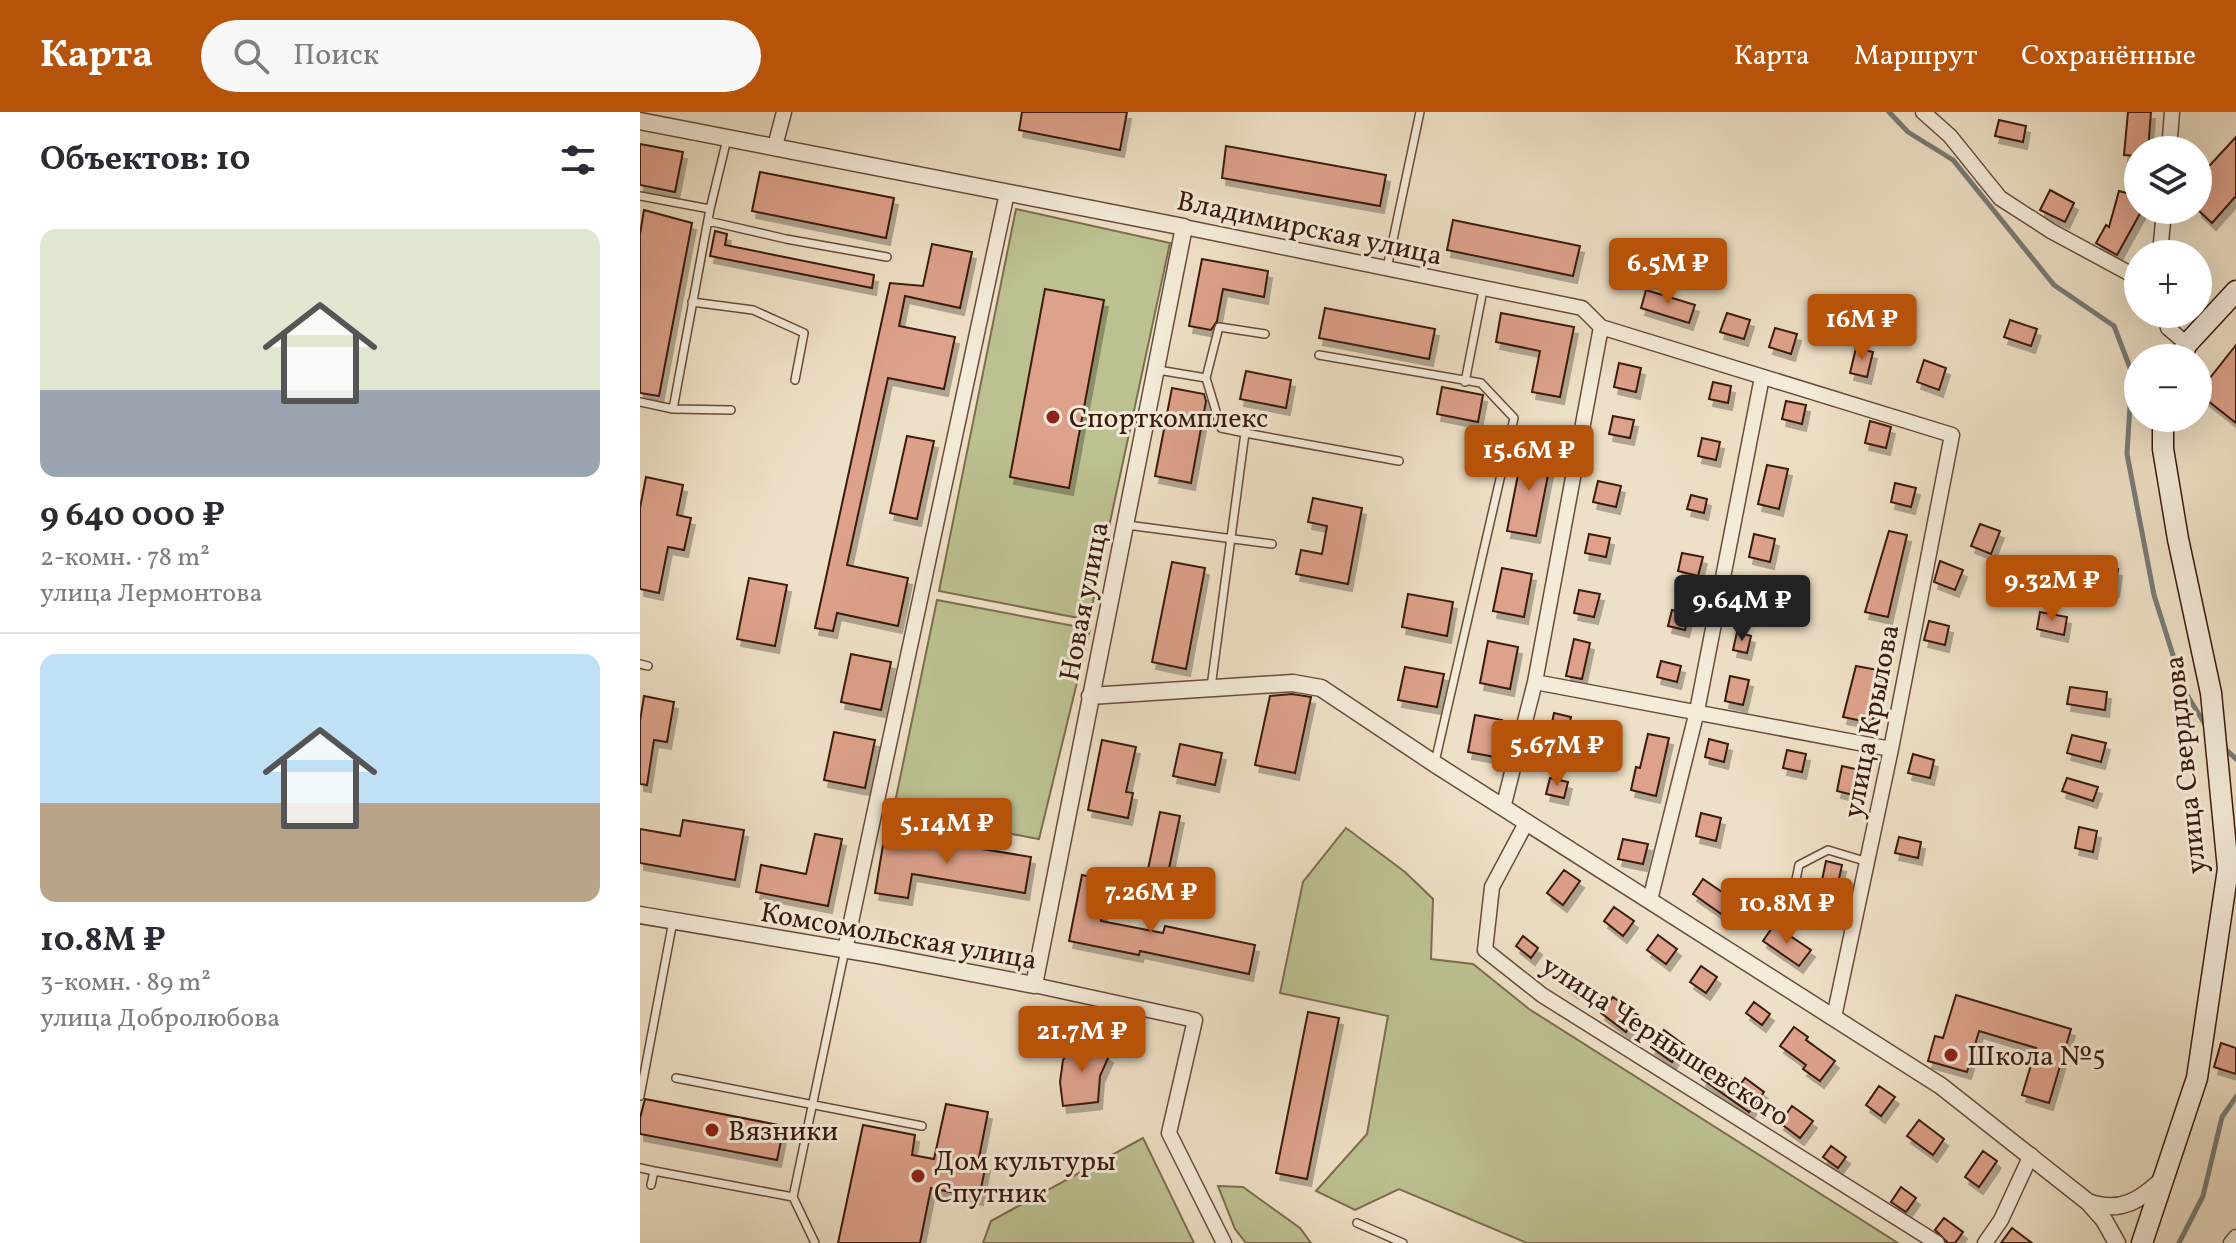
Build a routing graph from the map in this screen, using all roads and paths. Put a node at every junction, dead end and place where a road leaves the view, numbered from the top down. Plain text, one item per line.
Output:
1 (784, 112) edge
2 (1420, 112) edge
3 (1923, 112) edge
4 (2172, 112) edge
5 (640, 121) edge
6 (2170, 136) edge
7 (727, 137) junction
8 (775, 146) junction
9 (1007, 193) junction
10 (640, 196) edge
11 (710, 209) junction
12 (708, 221) junction
13 (1184, 227) junction
14 (887, 257) dead end
15 (1386, 270) junction
16 (2124, 270) edge
17 (1483, 290) junction
18 (2236, 291) edge
19 (692, 302) junction
20 (1601, 327) junction
21 (1265, 334) dead end
22 (2190, 344) edge
23 (1319, 355) dead end
24 (1156, 369) junction
25 (1762, 377) junction
26 (1206, 378) junction
27 (795, 380) dead end
28 (1465, 382) junction
29 (640, 402) edge
30 (673, 409) junction
31 (731, 410) dead end
32 (2163, 432) edge
33 (1245, 433) junction
34 (1952, 435) joint
35 (1399, 461) dead end
36 (1124, 524) junction
37 (1231, 539) junction
38 (1272, 544) dead end
39 (1535, 682) junction
40 (1211, 689) junction
41 (1090, 696) junction
42 (1697, 711) junction
43 (1891, 749) junction
44 (1435, 764) junction
45 (1503, 808) junction
46 (1526, 823) junction
47 (1868, 862) junction
48 (2232, 868) edge
49 (1792, 899) dead end
50 (1650, 900) junction
51 (640, 915) edge
52 (673, 921) junction
53 (845, 950) junction
54 (1034, 985) junction
55 (1834, 1017) junction
56 (676, 1078) dead end
57 (640, 1096) edge
58 (811, 1104) junction
59 (922, 1126) dead end
60 (2031, 1155) junction
61 (640, 1168) edge
62 (654, 1171) junction
63 (2165, 1177) junction
64 (651, 1185) dead end
65 (793, 1197) junction
66 (2088, 1202) junction
67 (1357, 1223) dead end
68 (2236, 1237) edge
69 (815, 1243) edge
70 (1224, 1243) edge
71 (1403, 1243) edge
72 (1937, 1243) edge
73 (1985, 1243) edge
74 (2117, 1243) edge
75 (2142, 1243) edge
76 (2231, 1243) edge

1 - 8 street
2 - 15 lane
3 - 16 street
4 - 6 street
5 - 7 street, Владимирская улица
7 - 8 street, Владимирская улица
7 - 11 lane
8 - 9 street, Владимирская улица
9 - 13 street, Владимирская улица
9 - 53 street
10 - 11 lane
11 - 12 lane
12 - 14 lane
12 - 19 lane
13 - 15 street, Владимирская улица
13 - 24 street, Новая улица
15 - 17 street, Владимирская улица
17 - 20 street, Владимирская улица
17 - 28 lane
18 - 22 main road
19 - 27 lane
19 - 30 lane
20 - 25 street, Владимирская улица
20 - 39 street
21 - 26 lane
23 - 28 lane
24 - 26 lane
24 - 36 street, Новая улица
25 - 34 street, Владимирская улица
25 - 42 street
26 - 33 lane
28 - 44 lane
29 - 30 lane
30 - 31 lane
32 - 48 main road, улица Свердлова
33 - 35 lane
33 - 37 lane
34 - 43 street, улица Крылова
36 - 37 lane
36 - 41 street, Новая улица
37 - 38 lane
37 - 40 lane
39 - 42 street
39 - 45 street
40 - 41 street
40 - 44 street
41 - 54 street, Новая улица
42 - 43 street
42 - 50 street
43 - 47 street, улица Крылова
44 - 45 street
45 - 46 street
46 - 50 street
46 - 72 street, улица Чернышевского
47 - 49 lane
47 - 55 street, улица Крылова
48 - 63 main road, улица Свердлова
50 - 55 street
51 - 52 street, Комсомольская улица
52 - 53 street, Комсомольская улица
52 - 57 lane
53 - 54 street, Комсомольская улица
53 - 58 lane
54 - 70 street, Комсомольская улица
55 - 60 street
56 - 58 lane
58 - 59 lane
58 - 65 lane
60 - 66 street
60 - 73 street
61 - 62 lane
62 - 64 lane
62 - 65 lane
63 - 66 street
63 - 75 main road, улица Свердлова
65 - 69 lane
66 - 74 street
67 - 71 lane
68 - 76 street

